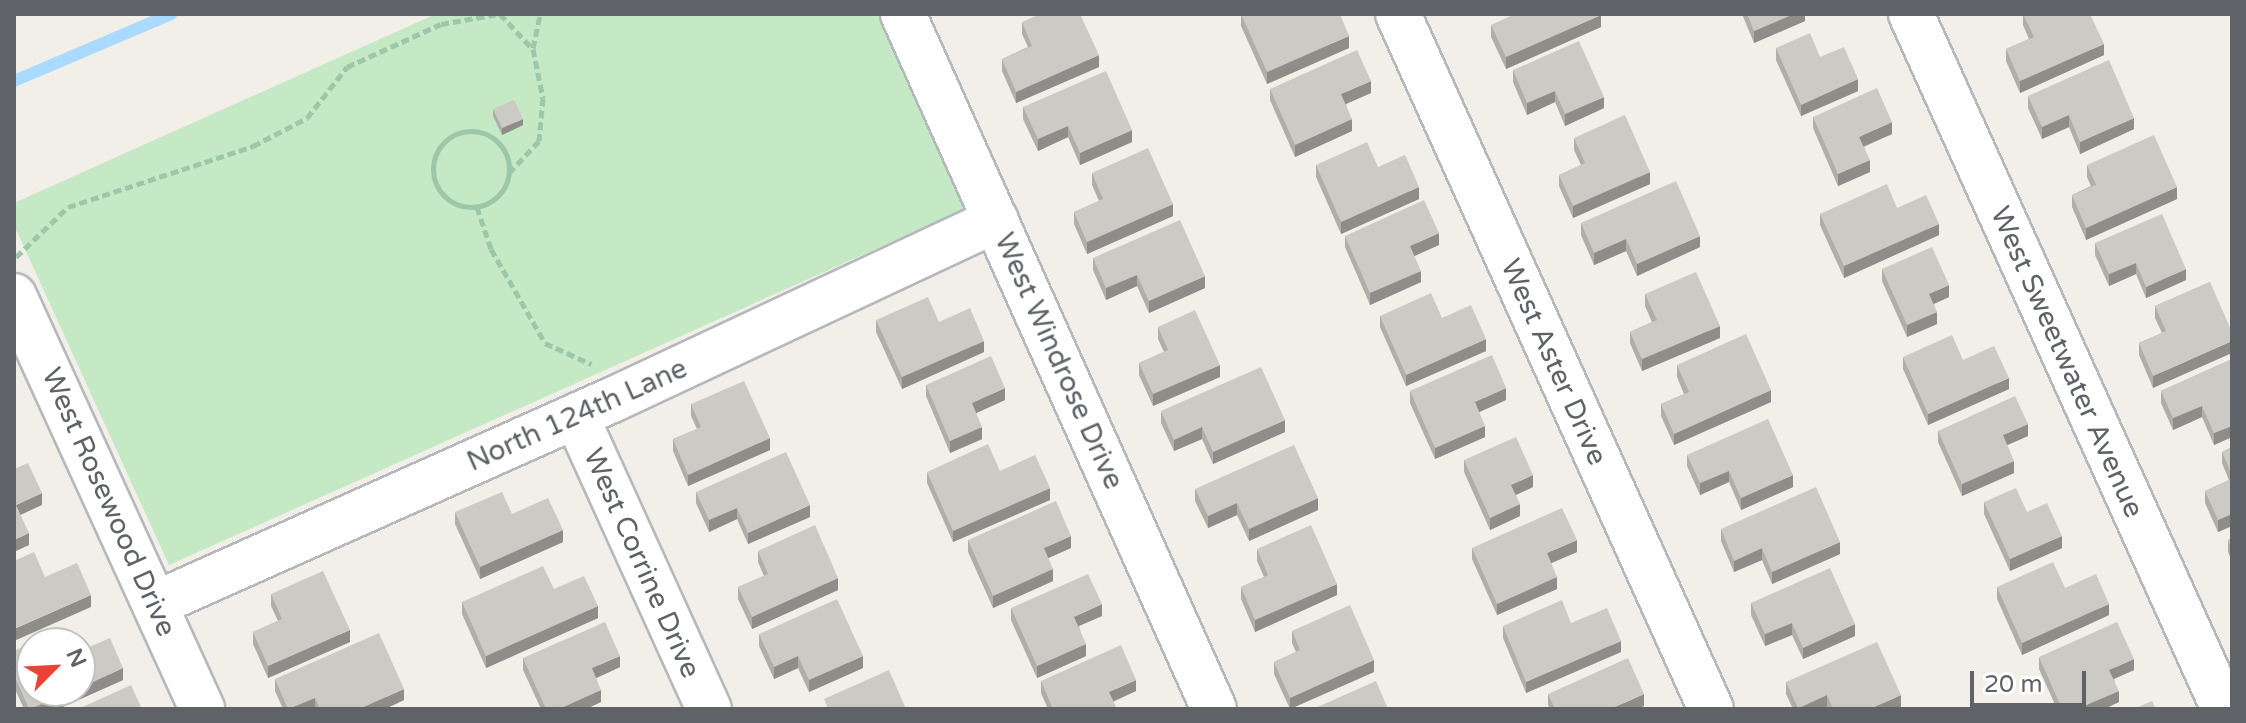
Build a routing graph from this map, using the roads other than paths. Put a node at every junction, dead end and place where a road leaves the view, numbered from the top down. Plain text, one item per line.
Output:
1 (903, 14) edge
2 (1398, 14) edge
3 (1911, 14) edge
4 (996, 220) junction
5 (14, 296) edge
6 (594, 408) junction
7 (155, 604) junction
8 (202, 709) edge
9 (709, 709) edge
10 (1214, 709) edge
11 (1711, 709) edge
12 (2224, 709) edge

1 - 4 street, West Windrose Drive
2 - 11 street, West Aster Drive
3 - 12 street, West Sweetwater Avenue
4 - 6 street, North 124th Lane
4 - 10 street, West Windrose Drive
5 - 7 street, West Rosewood Drive
6 - 7 street, North 124th Lane
6 - 9 street, West Corrine Drive
7 - 8 street, West Rosewood Drive

